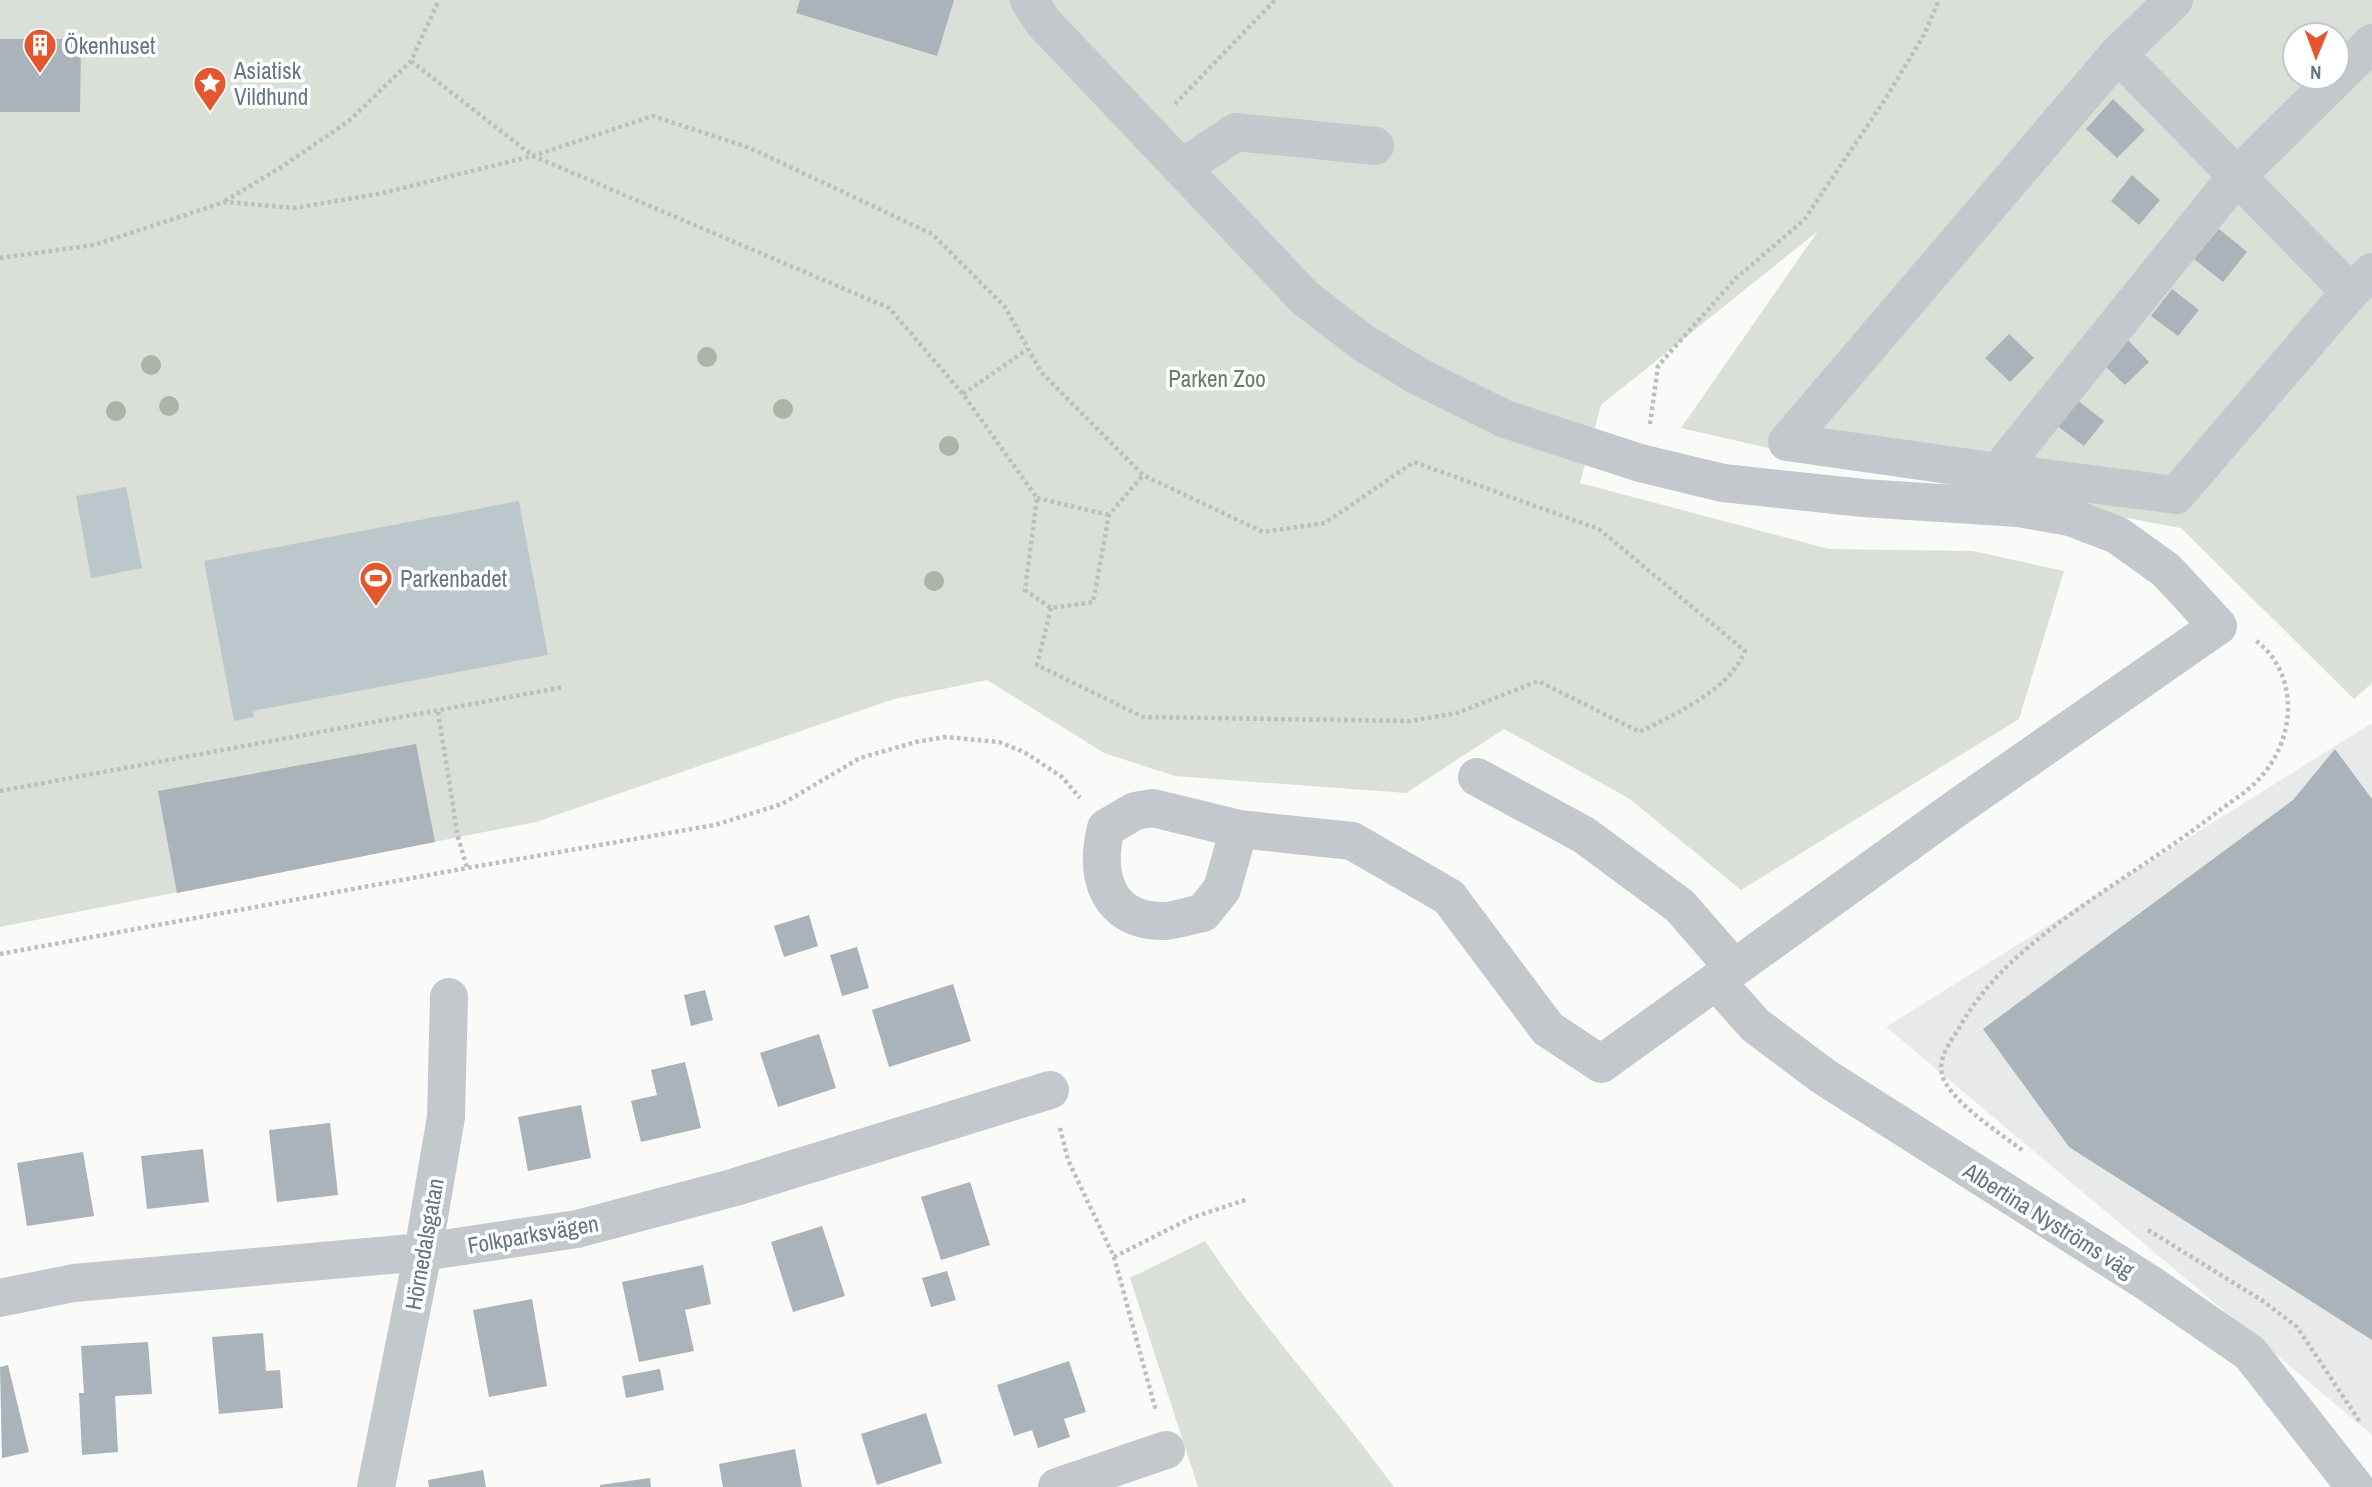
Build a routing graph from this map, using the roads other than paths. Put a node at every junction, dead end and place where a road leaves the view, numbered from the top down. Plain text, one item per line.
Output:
1 (1029, 0) edge
2 (2174, 0) edge
3 (2372, 43) edge
4 (2119, 54) junction
5 (1375, 146) dead end
6 (1182, 168) junction
7 (2236, 177) junction
8 (2361, 282) edge
9 (1998, 472) junction
10 (1477, 777) dead end
11 (1239, 829) junction
12 (1725, 975) junction
13 (449, 998) dead end
14 (1050, 1090) road end
15 (424, 1252) junction
16 (0, 1298) edge
17 (1166, 1450) road end
18 (376, 1487) edge
19 (1057, 1487) edge
20 (2354, 1487) edge

1 - 6 street
2 - 4 street
3 - 7 street
4 - 7 street
4 - 9 street
5 - 6 street
6 - 12 street
7 - 8 street
7 - 9 street
8 - 9 street
10 - 12 street, Albertina Nyströms väg
11 - 11 street
11 - 12 street
12 - 20 street, Albertina Nyströms väg
13 - 15 street, Hörnedalsgatan
14 - 15 street, Folkparksvägen
15 - 16 street, Folkparksvägen
15 - 18 street, Hörnedalsgatan
17 - 19 street

